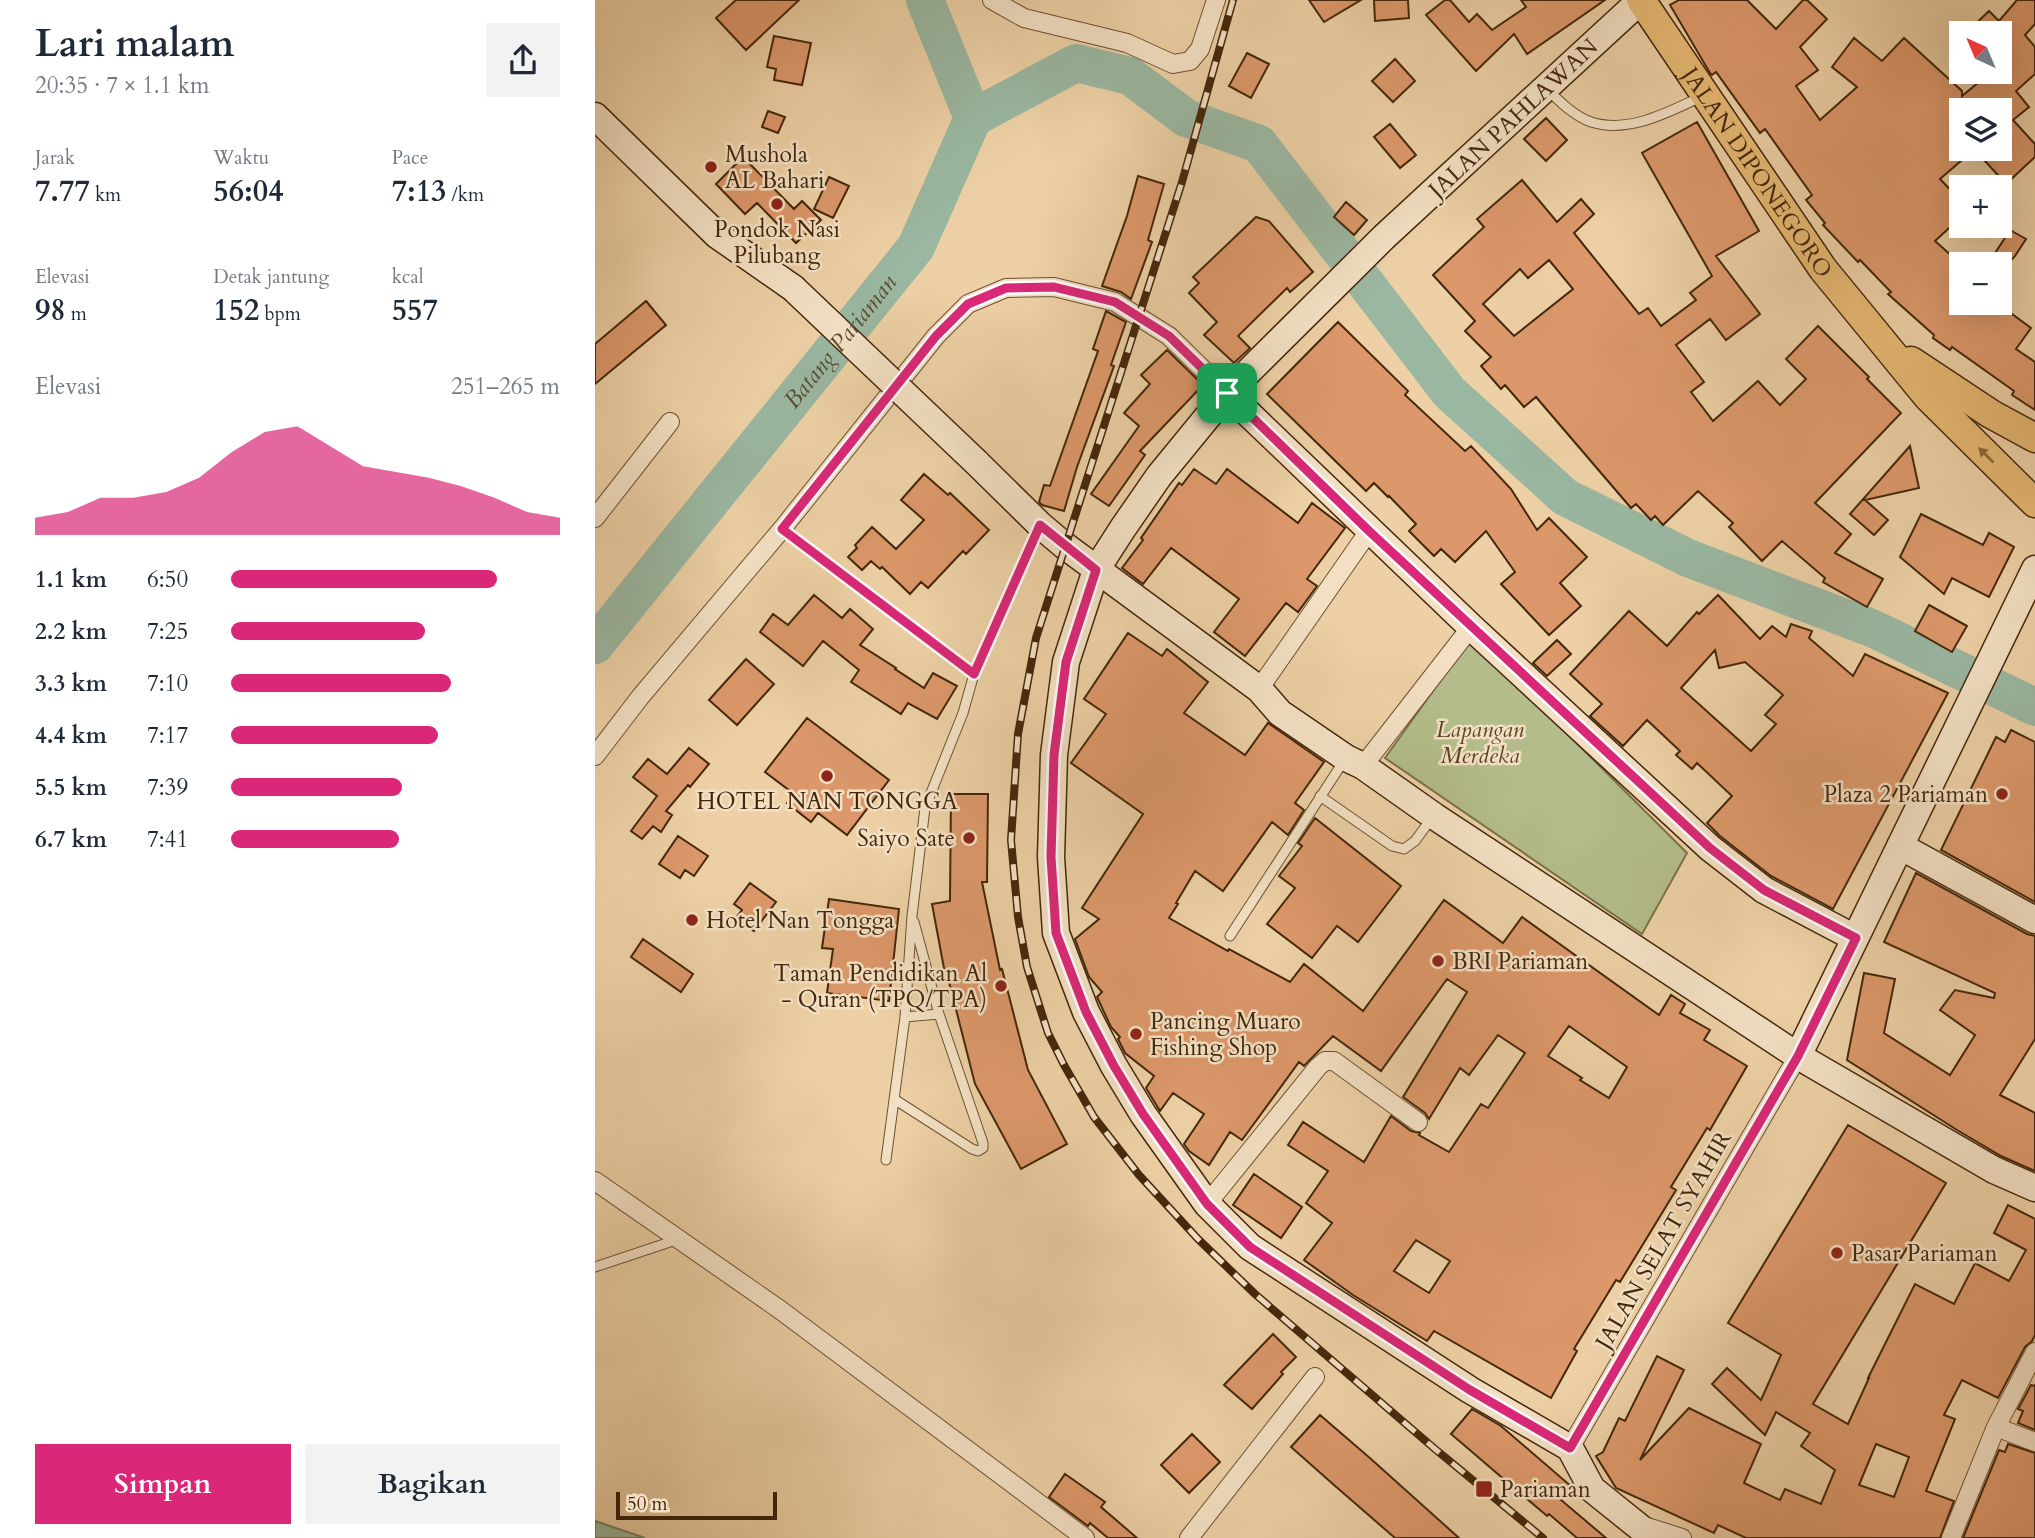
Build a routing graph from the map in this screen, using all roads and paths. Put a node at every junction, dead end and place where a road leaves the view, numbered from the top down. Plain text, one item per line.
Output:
1 (992, 0) edge
2 (1216, 0) edge
3 (1641, 0) edge
4 (1545, 88) junction
5 (1706, 94) junction
6 (595, 116) edge
7 (1883, 341) junction
8 (1227, 393) junction
9 (670, 422) dead end
10 (2035, 438) edge
11 (614, 495) junction
12 (595, 499) edge
13 (2035, 503) edge
14 (595, 518) edge
15 (1040, 525) junction
16 (782, 529) junction
17 (1369, 531) junction
18 (2035, 569) edge
19 (1096, 570) junction
20 (1471, 627) junction
21 (974, 674) junction
22 (1259, 689) junction
23 (595, 757) edge
24 (1354, 762) junction
25 (1320, 796) junction
26 (1434, 816) junction
27 (1900, 845) junction
28 (912, 916) junction
29 (2035, 920) edge
30 (1230, 936) dead end
31 (1856, 938) junction
32 (939, 1014) junction
33 (905, 1017) junction
34 (1798, 1056) junction
35 (894, 1099) junction
36 (1418, 1122) dead end
37 (886, 1160) dead end
38 (595, 1181) edge
39 (2035, 1188) edge
40 (1207, 1204) junction
41 (678, 1239) junction
42 (595, 1267) edge
43 (2035, 1352) edge
44 (1315, 1377) dead end
45 (1996, 1427) junction
46 (2035, 1442) edge
47 (1570, 1448) junction
48 (1644, 1530) edge
49 (1085, 1538) edge
50 (1189, 1538) edge
51 (1682, 1538) edge
52 (1951, 1538) edge

1 - 2 street
3 - 4 street, JALAN PAHLAWAN
3 - 5 main road, JALAN DIPONEGORO
4 - 5 lane
4 - 8 street, JALAN PAHLAWAN
5 - 7 main road, JALAN DIPONEGORO
6 - 15 street, bridge
7 - 10 main road, JALAN DIPONEGORO
13 -> 7 main road, JALAN DIPONEGORO
8 - 16 street
8 - 17 street
8 - 19 street, JALAN PAHLAWAN
9 - 11 street
11 - 12 street
11 - 14 street
15 - 19 street
15 - 21 lane
16 - 21 lane
16 - 23 street
17 - 20 street
17 - 22 street
18 - 27 street
19 - 22 street
19 - 40 street, JALAN PAHLAWAN
20 - 24 street
20 - 31 street
21 - 28 lane
22 - 24 street
24 - 25 lane
24 - 26 street
25 - 26 lane
25 - 30 lane
26 - 34 street
27 - 29 street
27 - 31 street
28 - 32 lane
28 - 33 lane
31 - 34 street
32 - 33 lane
32 - 35 lane
33 - 35 lane
34 - 39 street
34 - 47 street, JALAN SELAT SYAHIR
35 - 37 lane
36 - 40 street
38 - 41 street
40 - 47 street, JALAN PAHLAWAN
41 - 42 lane
41 - 49 street
43 - 45 street
44 - 50 street
45 - 46 street
45 - 52 street
47 - 48 street
48 - 51 street

